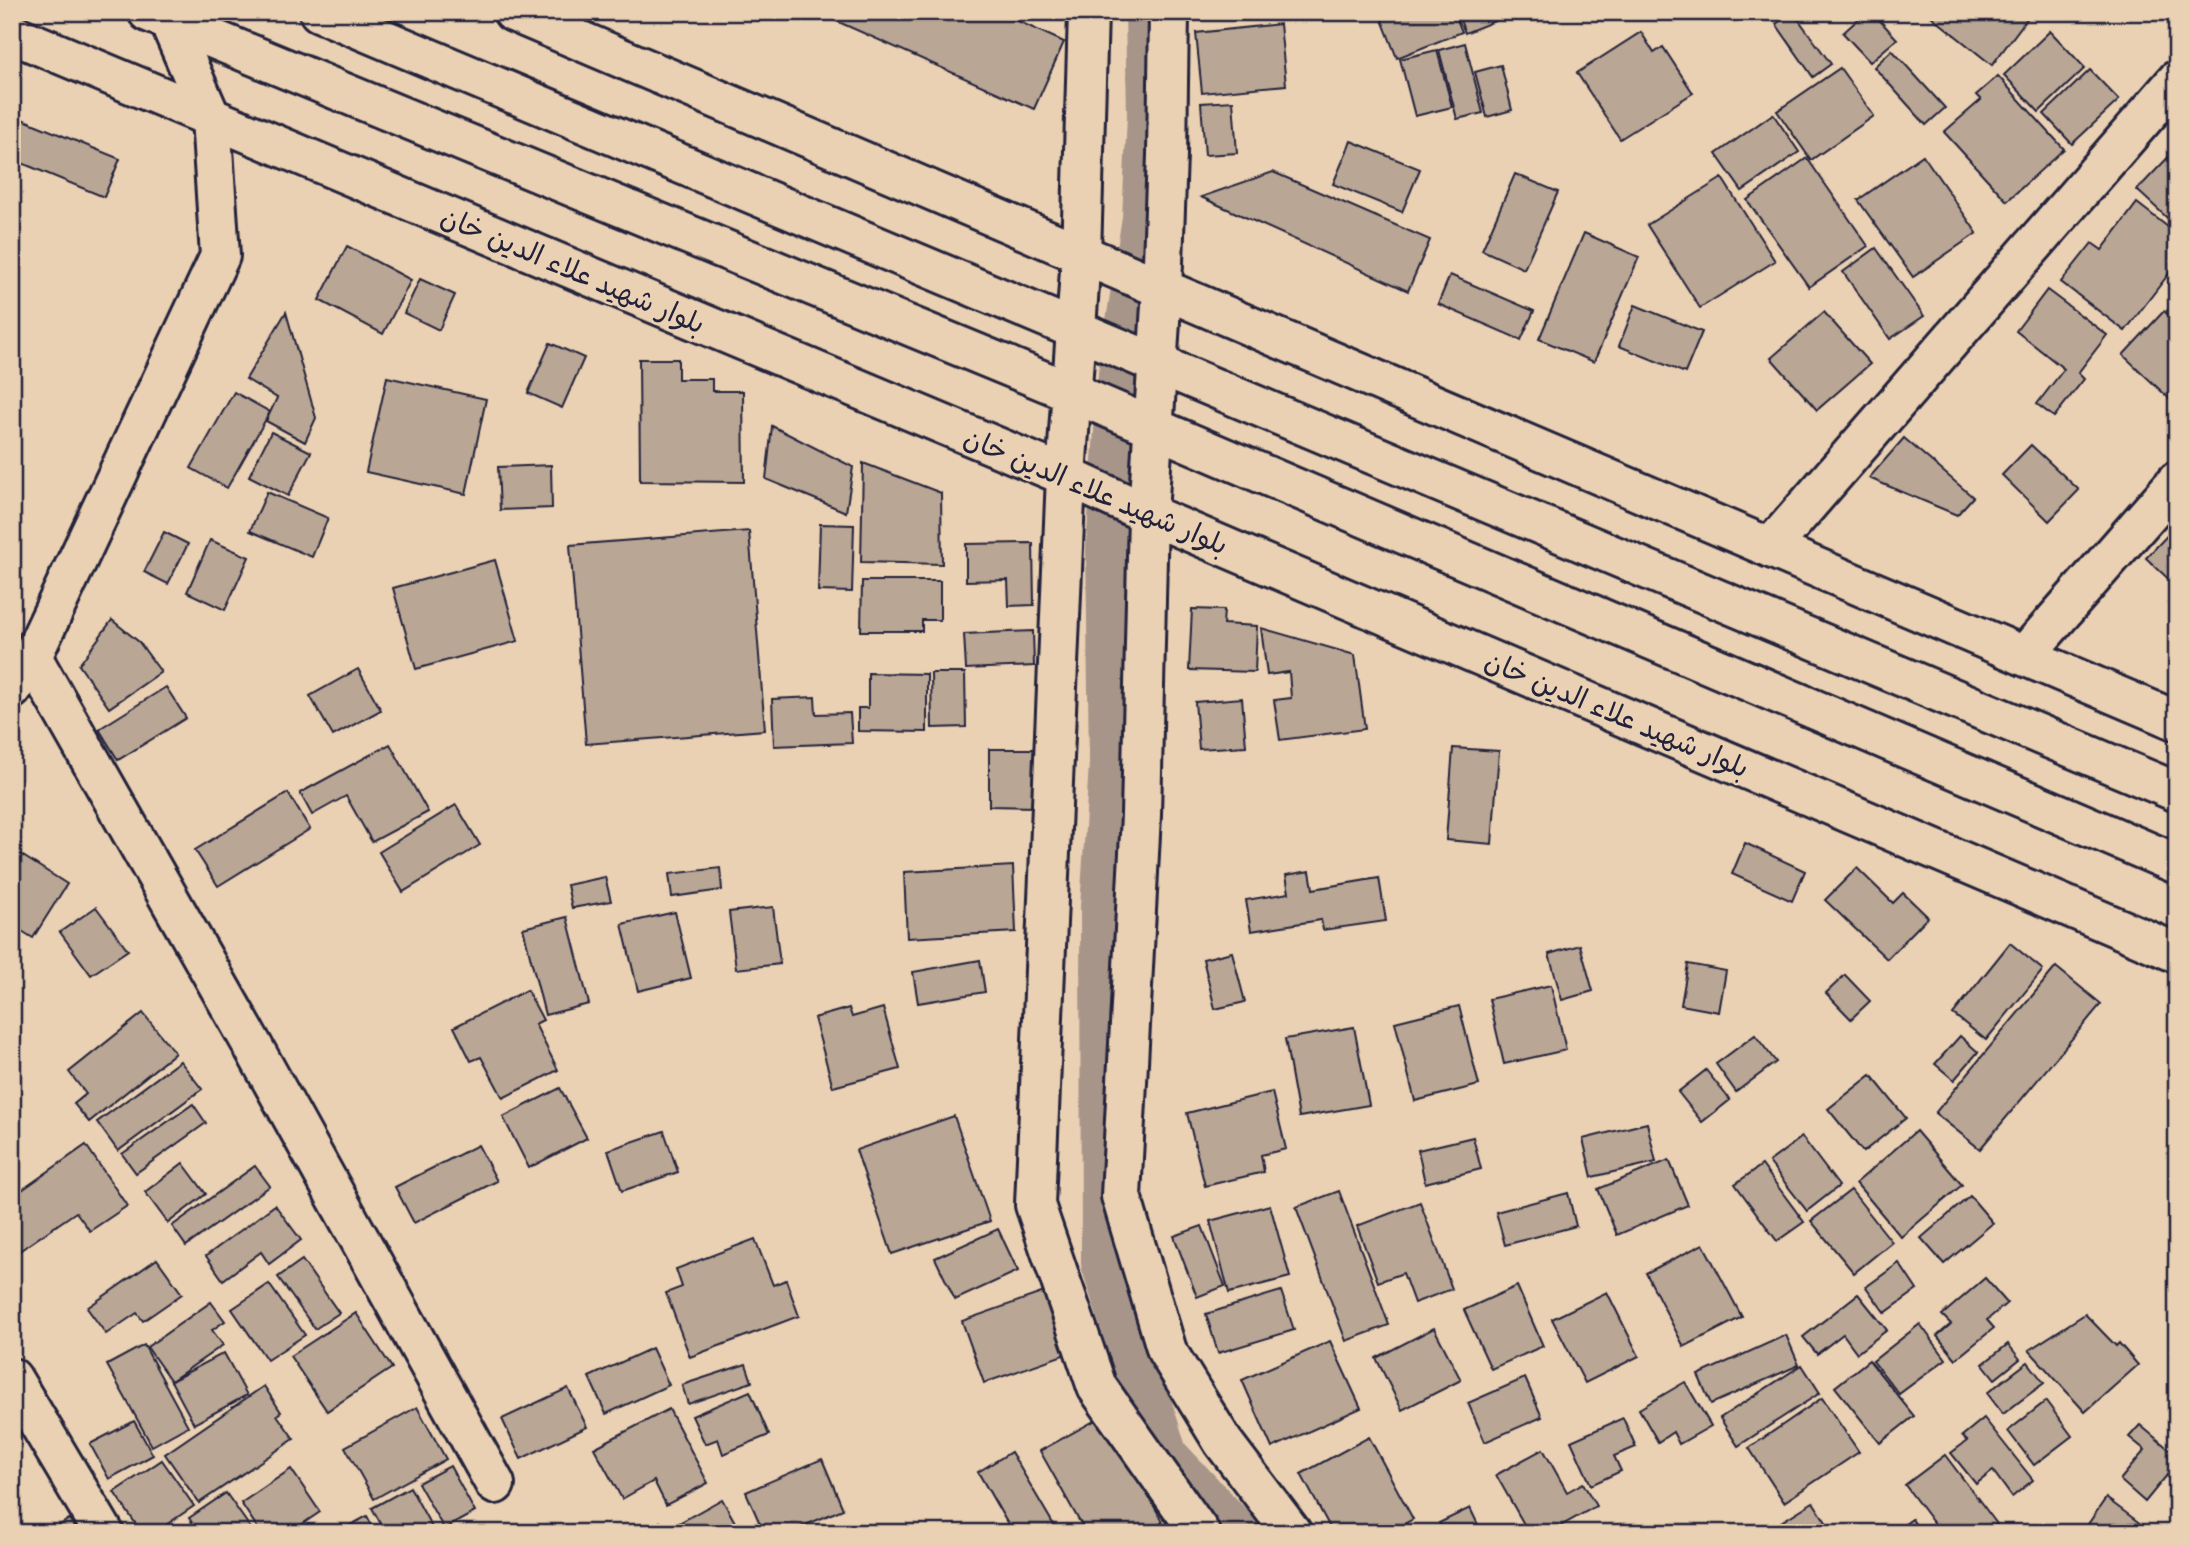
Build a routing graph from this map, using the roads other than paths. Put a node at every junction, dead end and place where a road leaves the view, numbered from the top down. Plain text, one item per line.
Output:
1 (319, 12) edge
2 (513, 12) edge
3 (1088, 12) edge
4 (1168, 12) edge
5 (163, 15) edge
6 (12, 34) edge
7 (2177, 80) edge
8 (211, 118) junction
9 (1081, 255) junction
10 (1161, 289) junction
11 (1076, 330) junction
12 (1157, 363) junction
13 (1073, 393) junction
14 (1153, 429) junction
15 (1066, 476) junction
16 (2177, 481) edge
17 (1148, 514) junction
18 (1770, 548) junction
19 (2024, 656) junction
20 (32, 657) junction
21 (12, 689) edge
22 (2177, 721) edge
23 (2177, 792) edge
24 (2177, 864) edge
25 (2177, 953) edge
26 (12, 1378) edge
27 (495, 1484) dead end
28 (104, 1533) edge
29 (1200, 1533) edge
30 (1292, 1533) edge

1 - 11 main road
2 - 9 main road
3 - 9 main road
4 - 10 main road
5 - 8 main road
5 - 13 main road
6 - 8 main road, بلوار شهید علاء الدین خان
7 - 18 main road
8 - 15 main road, بلوار شهید علاء الدین خان
8 - 20 main road
9 - 10 main road
9 - 11 main road
10 - 12 main road
10 - 18 main road
11 - 12 main road
11 - 13 main road
12 - 14 main road
12 - 23 main road
13 - 14 main road
13 - 15 main road
14 - 17 main road
14 - 24 main road
15 - 17 main road, بلوار شهید علاء الدین خان
15 - 29 main road
16 - 19 main road
17 - 25 main road, بلوار شهید علاء الدین خان
17 - 30 main road
18 - 19 main road
19 - 22 main road
20 - 21 main road
20 - 27 main road
26 - 28 main road

